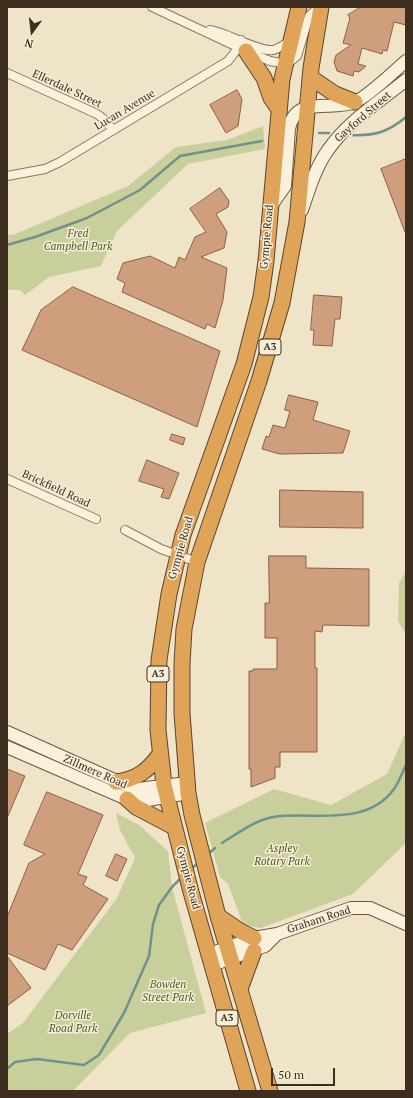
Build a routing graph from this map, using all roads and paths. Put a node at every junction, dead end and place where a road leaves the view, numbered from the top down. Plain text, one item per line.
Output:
1 (299, 7) edge
2 (320, 7) edge
3 (157, 8) edge
4 (290, 41) junction
5 (242, 46) junction
6 (406, 61) edge
7 (285, 63) junction
8 (7, 74) edge
9 (310, 77) junction
10 (406, 80) edge
11 (355, 102) junction
12 (307, 107) junction
13 (278, 108) junction
14 (112, 130) junction
15 (7, 176) edge
16 (270, 207) junction
17 (297, 222) junction
18 (7, 479) edge
19 (96, 519) dead end
20 (125, 530) dead end
21 (178, 554) junction
22 (197, 562) junction
23 (7, 732) edge
24 (7, 747) edge
25 (160, 754) junction
26 (116, 782) junction
27 (188, 788) junction
28 (165, 791) junction
29 (127, 799) junction
30 (174, 827) junction
31 (218, 916) junction
32 (406, 924) edge
33 (254, 944) junction
34 (229, 953) junction
35 (211, 959) junction
36 (240, 989) junction
37 (248, 1091) edge
38 (270, 1091) edge

1 - 4 highway, Gympie Road / A3
2 - 7 street
2 - 9 highway, Gympie Road / A3
3 - 5 street
4 - 5 street
4 - 7 highway, Gympie Road / A3
5 - 7 street
5 - 13 highway
5 - 14 street, Lucan Avenue
6 - 11 main road, Gayford Street
7 - 13 highway, Gympie Road / A3
8 - 14 street, Ellerdale Street
9 - 11 highway
9 - 12 highway, Gympie Road / A3
10 - 17 main road, Gayford Street
11 - 12 main road, Gayford Street
12 - 16 main road
12 - 17 highway, Gympie Road / A3
13 - 16 highway, Gympie Road / A3
14 - 15 street, Lucan Avenue
16 - 21 highway, Gympie Road / A3
17 - 22 highway, Gympie Road / A3
18 - 19 street, Brickfield Road
20 - 21 street
21 - 22 street
21 - 25 highway, Gympie Road / A3
22 - 27 highway, Gympie Road / A3
23 - 26 main road, Zillmere Road
24 - 29 main road, Zillmere Road
25 - 26 highway
25 - 28 highway, Gympie Road / A3
26 - 28 main road, Zillmere Road
27 - 28 main road, Zillmere Road
27 - 31 highway, Gympie Road / A3
28 - 29 main road, Zillmere Road
28 - 30 highway, Gympie Road / A3
29 - 30 highway
30 - 35 highway, Gympie Road / A3
31 - 33 highway
31 - 34 highway, Gympie Road / A3
32 - 33 main road, Graham Road
33 - 34 main road, Graham Road
33 - 36 highway
34 - 35 main road, Graham Road
34 - 36 highway, Gympie Road / A3
35 - 37 highway, Gympie Road / A3
36 - 38 highway, Gympie Road / A3

